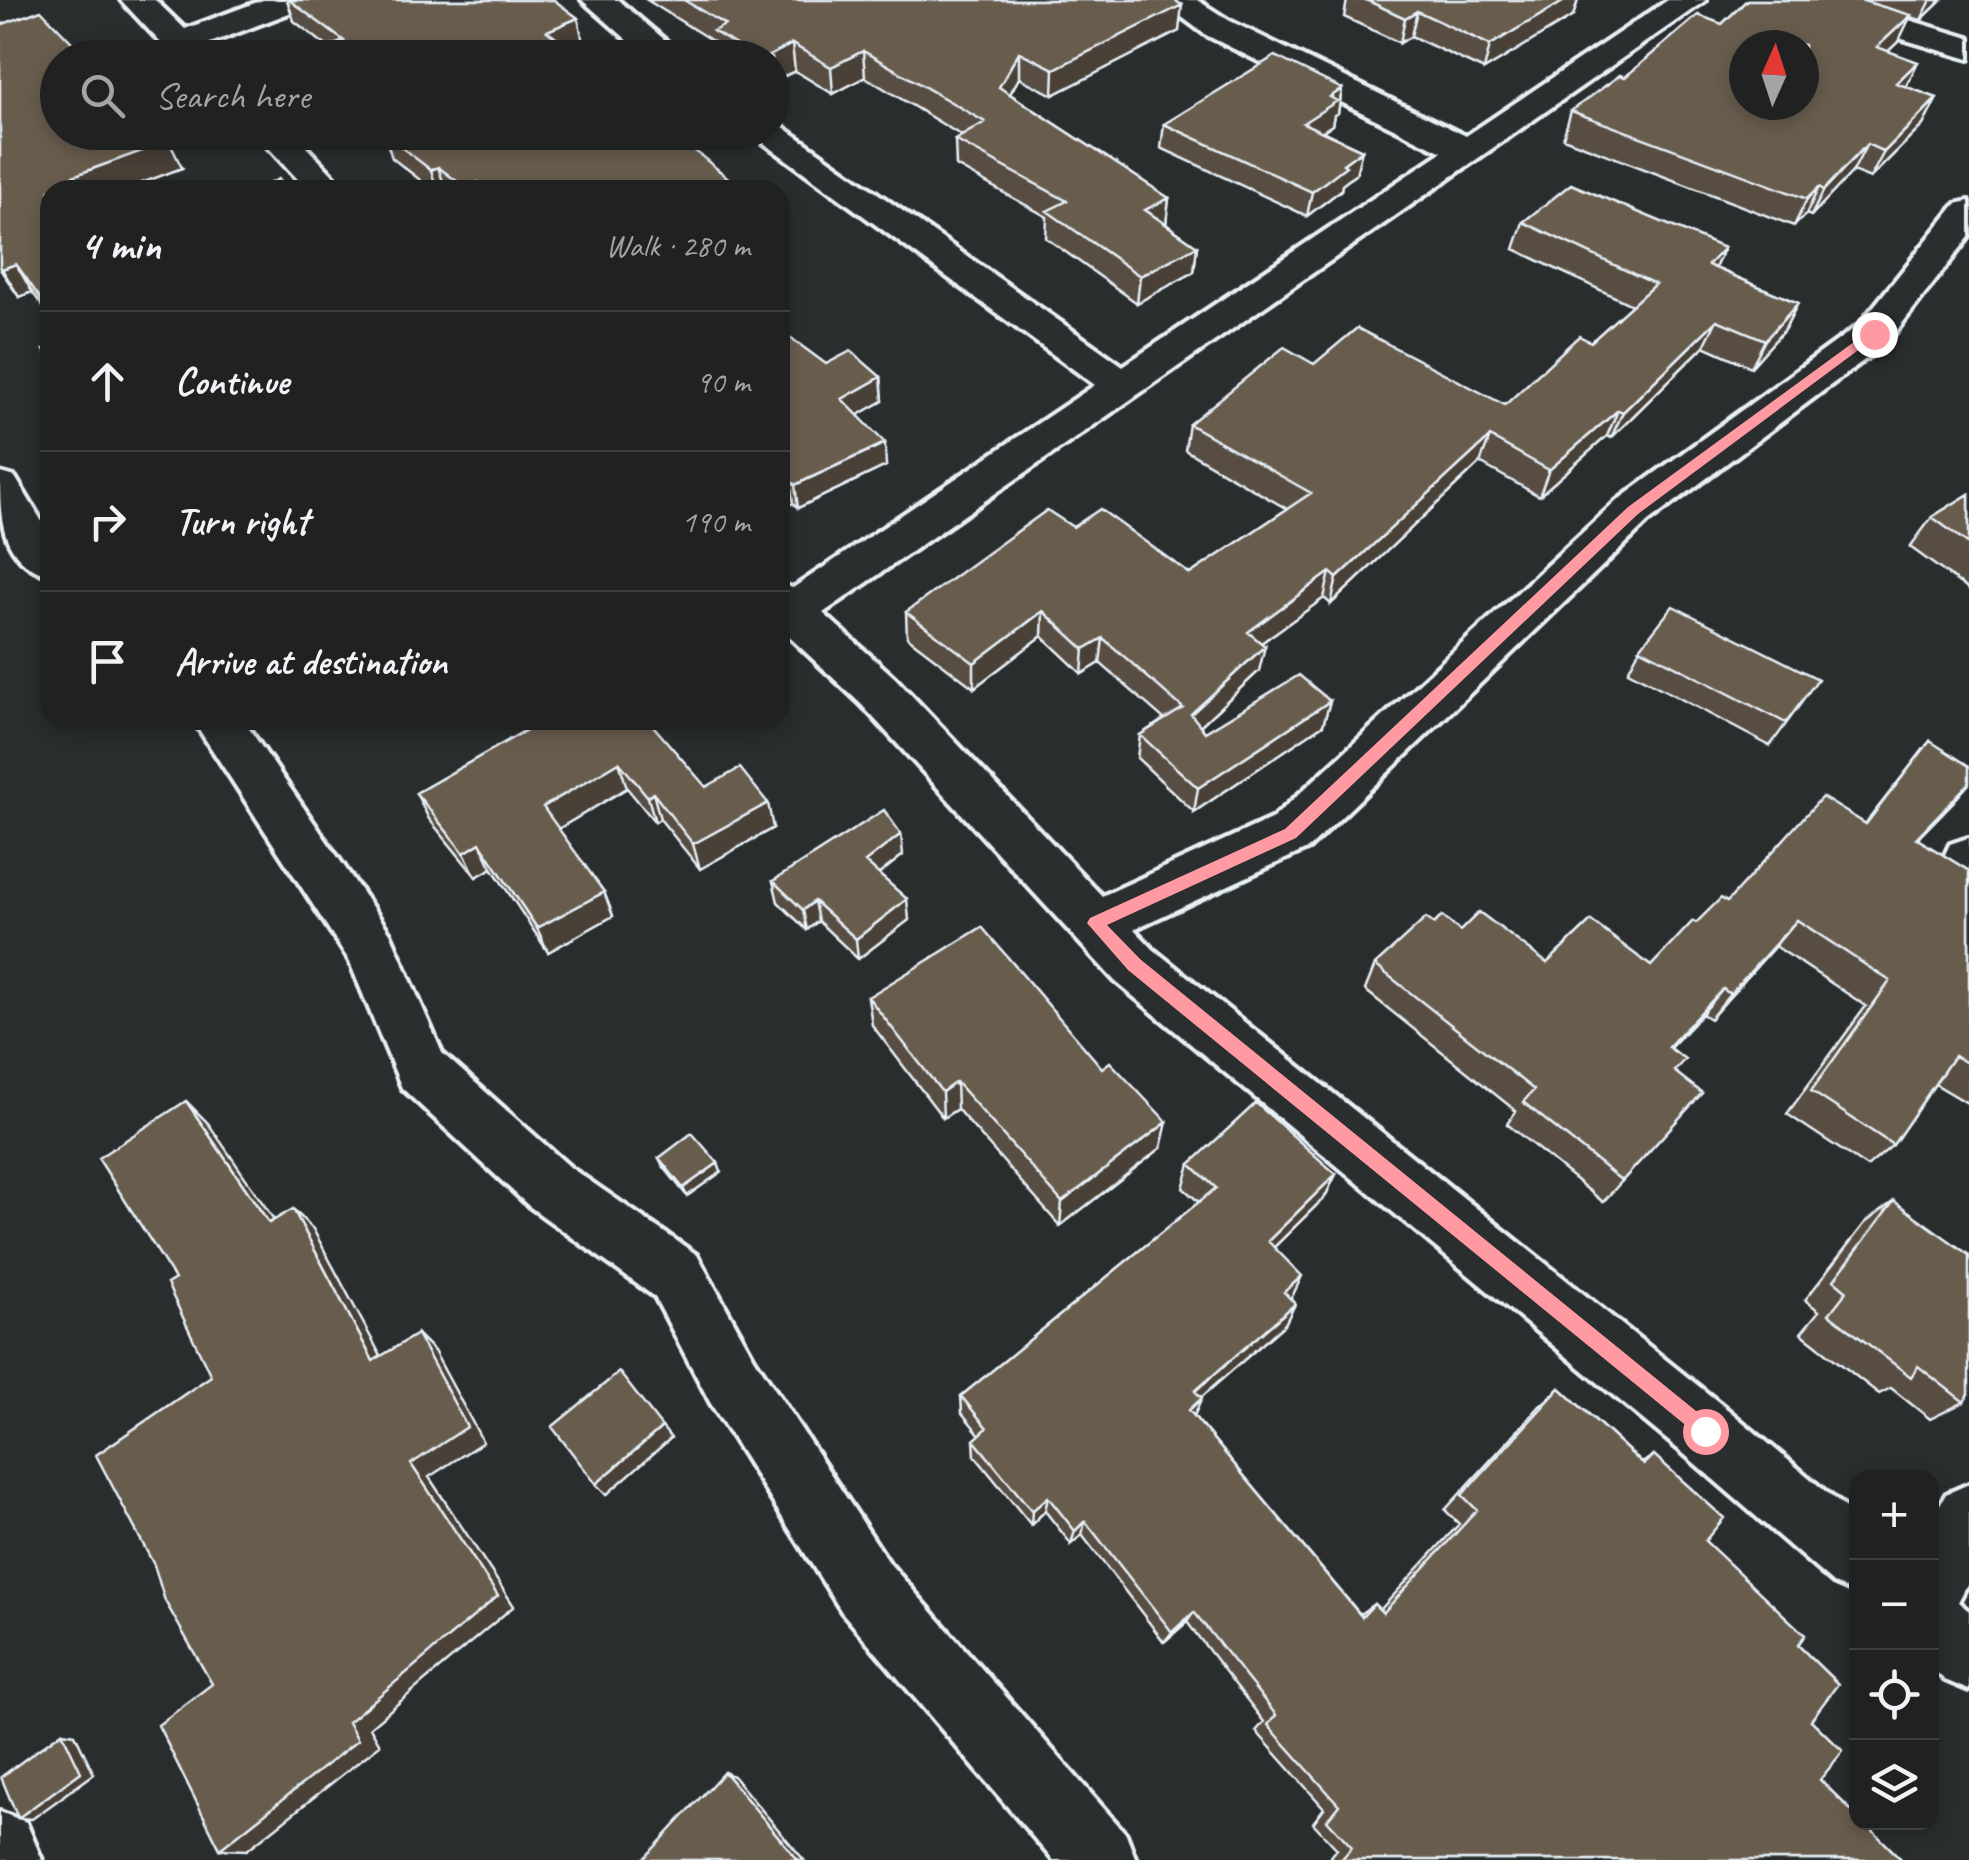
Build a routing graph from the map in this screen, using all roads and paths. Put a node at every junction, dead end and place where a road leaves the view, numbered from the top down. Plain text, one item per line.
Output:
1 (137, 0) edge
2 (293, 0) edge
3 (598, 0) edge
4 (1174, 0) edge
5 (1808, 0) edge
6 (1680, 2) edge
7 (177, 40) edge
8 (208, 40) edge
9 (647, 40) edge
10 (1969, 49) edge
11 (790, 149) edge
12 (289, 150) edge
13 (1468, 151) junction
14 (319, 180) edge
15 (1969, 212) edge
16 (1122, 385) junction
17 (0, 488) edge
18 (40, 551) edge
19 (790, 603) edge
20 (790, 610) edge
21 (224, 730) edge
22 (1095, 923) junction
23 (1969, 1517) edge
24 (1849, 1554) edge
25 (1939, 1570) edge
26 (1939, 1630) edge
27 (1969, 1656) edge
28 (0, 1848) edge
29 (6, 1860) edge
30 (1100, 1860) edge

1 - 7 street
2 - 8 street
3 - 9 street
4 - 13 street
5 - 10 street
6 - 13 street
11 - 16 street
12 - 14 street
13 - 16 street
15 - 22 street
16 - 19 street
17 - 18 street
20 - 22 street
21 - 30 street
22 - 24 street
23 - 25 street
26 - 27 street
28 - 29 street

